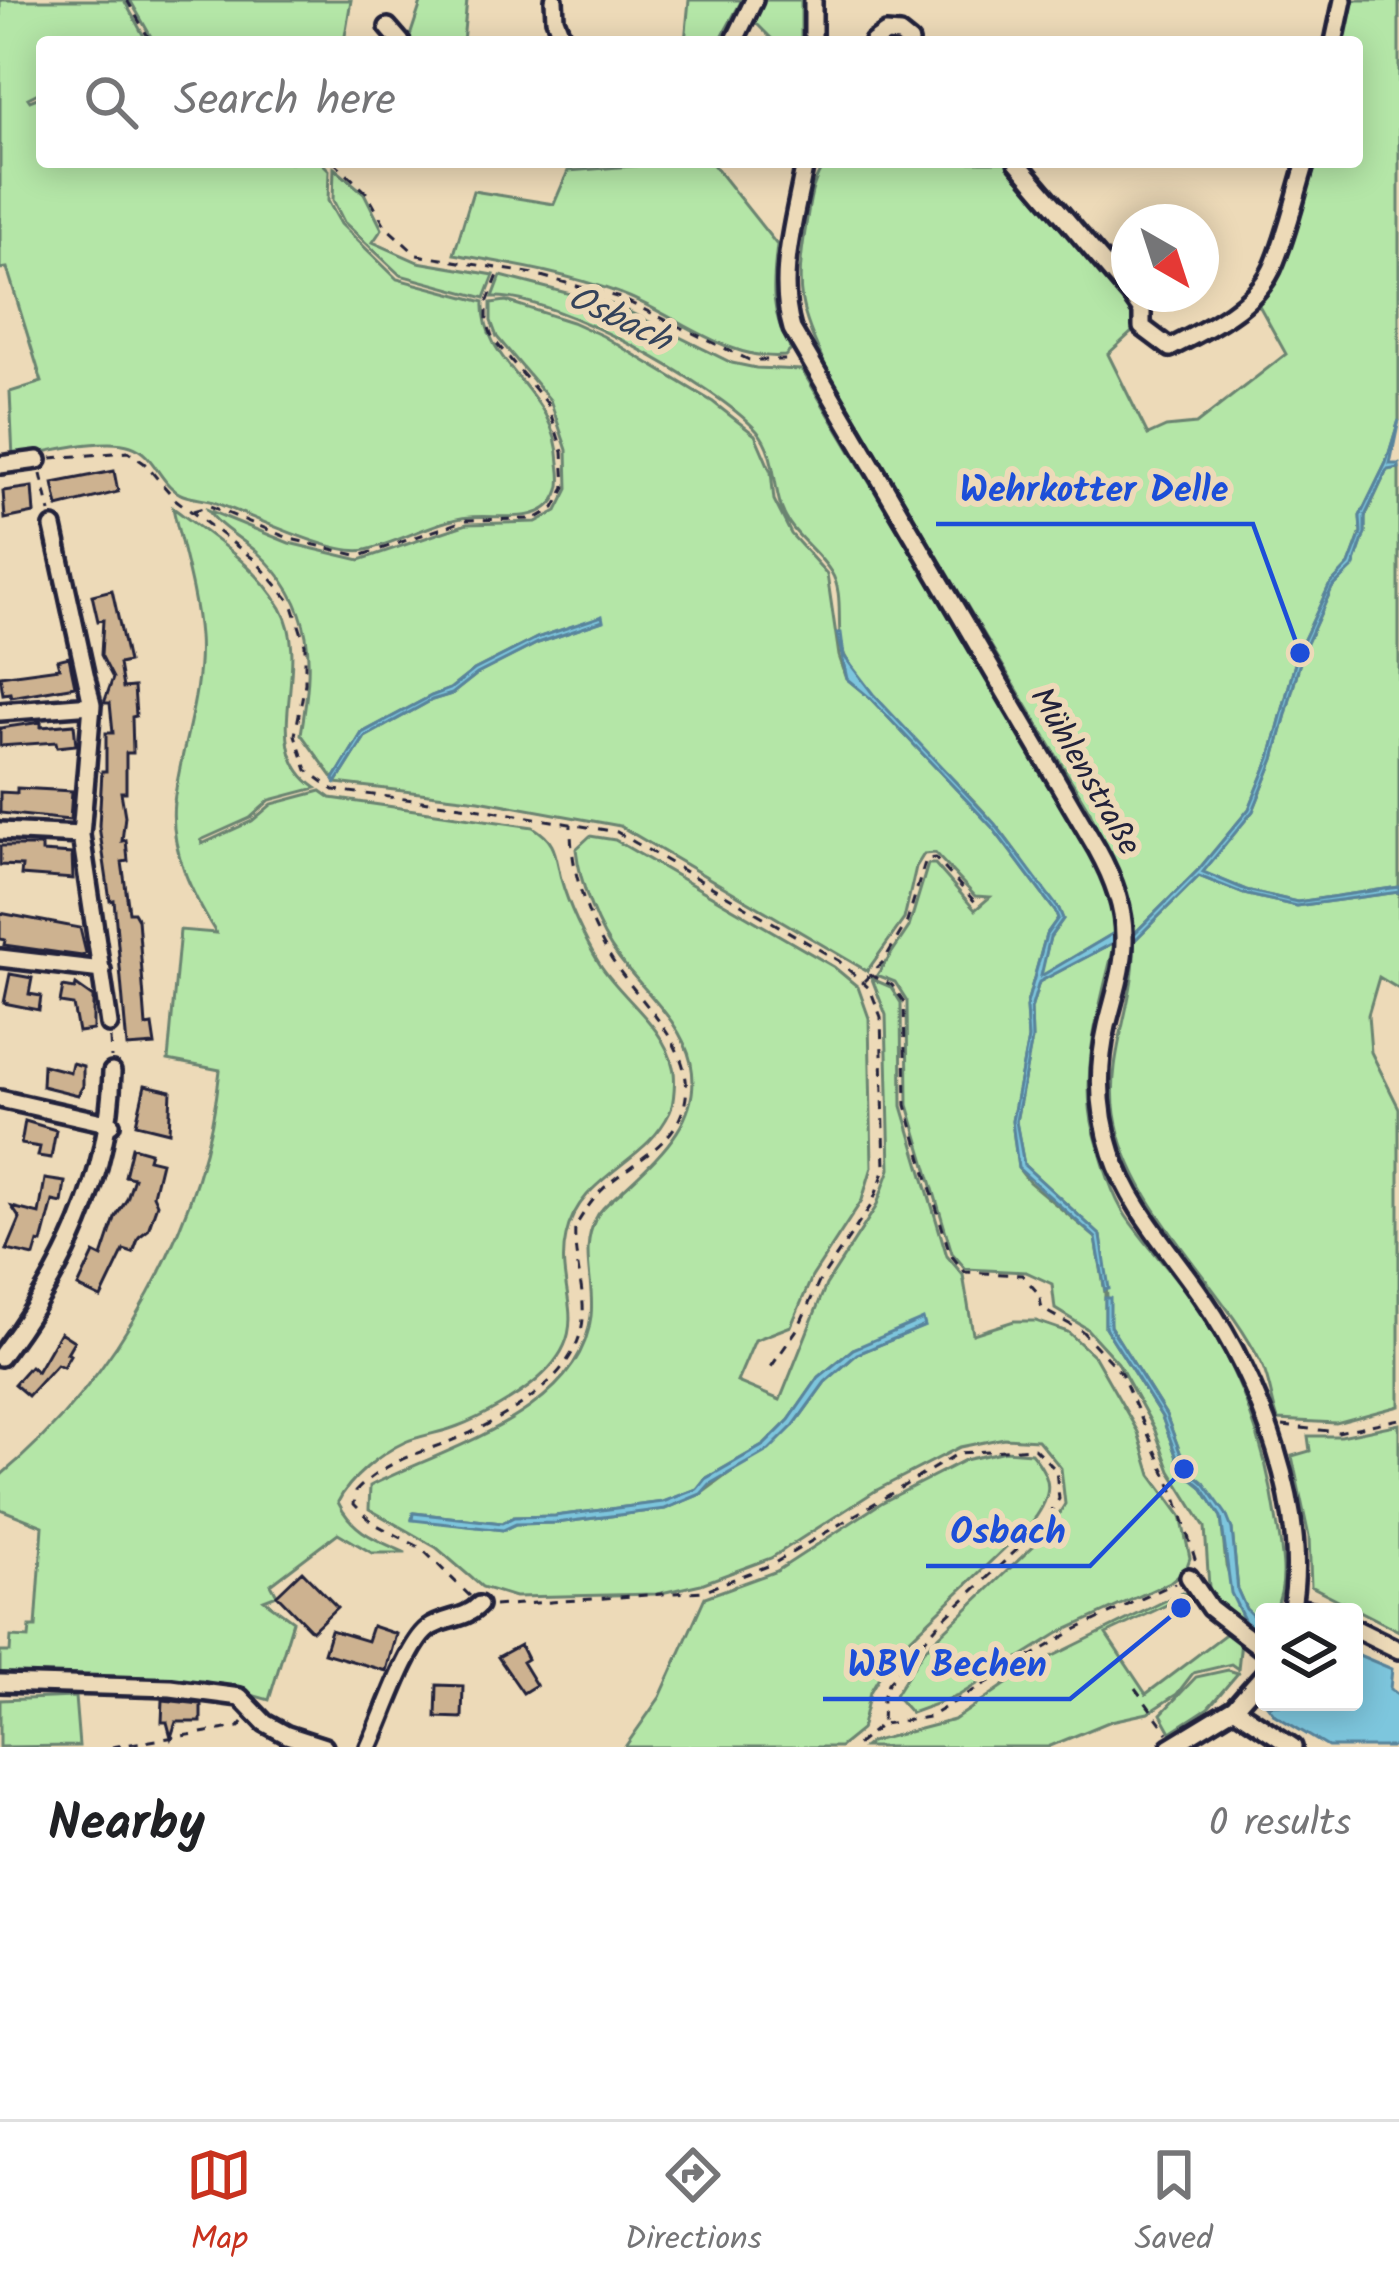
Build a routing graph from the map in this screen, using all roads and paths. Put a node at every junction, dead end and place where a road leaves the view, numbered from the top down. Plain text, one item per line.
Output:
1 (127, 0) edge
2 (554, 0) edge
3 (754, 0) edge
4 (813, 0) edge
5 (1343, 0) edge
6 (388, 27) dead end
7 (148, 36) edge
8 (396, 36) edge
9 (562, 36) edge
10 (737, 36) edge
11 (813, 36) edge
12 (1335, 36) edge
13 (340, 168) edge
14 (804, 168) edge
15 (1022, 168) edge
16 (1304, 168) edge
17 (500, 269) junction
18 (1111, 273) edge
19 (1142, 312) edge
20 (806, 356) junction
21 (38, 460) junction
22 (0, 465) edge
23 (191, 512) junction
24 (53, 526) joint
25 (92, 705) junction
26 (0, 712) edge
27 (571, 824) junction
28 (0, 831) edge
29 (82, 835) junction
30 (977, 904) dead end
31 (0, 958) edge
32 (102, 970) junction
33 (870, 975) junction
34 (863, 982) junction
35 (110, 1024) joint
36 (112, 1072) joint
37 (0, 1099) edge
38 (111, 1124) junction
39 (0, 1357) edge
40 (771, 1366) dead end
41 (1399, 1419) edge
42 (1266, 1423) junction
43 (1189, 1577) junction
44 (1292, 1603) edge
45 (479, 1605) junction
46 (1363, 1632) edge
47 (1255, 1643) edge
48 (1399, 1650) edge
49 (0, 1683) edge
50 (1255, 1684) edge
51 (1135, 1688) dead end
52 (1234, 1708) junction
53 (252, 1710) junction
54 (882, 1724) junction
55 (1171, 1746) edge
56 (112, 1747) edge
57 (324, 1747) edge
58 (369, 1747) edge
59 (854, 1747) edge
60 (1293, 1747) edge

1 - 7 path
2 - 9 street
3 - 10 street
4 - 11 street
5 - 12 street
6 - 8 street
13 - 17 path
14 - 20 street, Mühlenstraße
15 - 18 street
16 - 19 street
17 - 20 path
17 - 23 path
20 - 42 street, Mühlenstraße
21 - 22 street
21 - 23 path
21 - 24 path
23 - 27 path
24 - 25 street
25 - 26 street
25 - 29 street
27 - 34 path
27 - 45 path
28 - 29 street
29 - 32 street
30 - 33 path
31 - 32 street
32 - 35 street
33 - 34 path
33 - 43 path
34 - 40 path
35 - 36 path
36 - 38 street
37 - 38 street
38 - 39 street
41 - 42 path
42 - 44 street, Mühlenstraße
43 - 47 street
43 - 54 path
45 - 54 path
45 - 58 street
46 - 48 street
49 - 53 street
50 - 52 street
51 - 55 path
52 - 55 street
52 - 60 street
53 - 56 path
53 - 57 street
54 - 59 path

